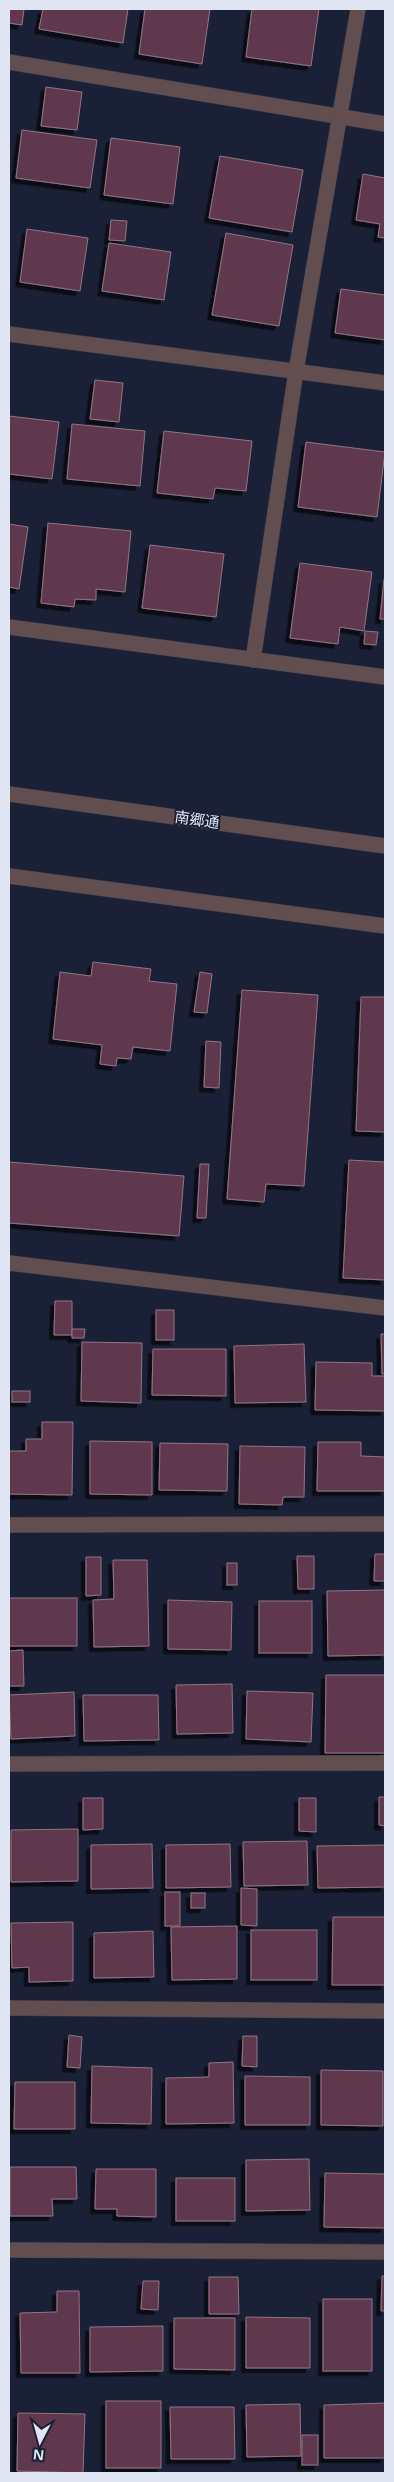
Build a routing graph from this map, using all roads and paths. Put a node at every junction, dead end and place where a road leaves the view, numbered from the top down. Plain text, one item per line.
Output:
1 (358, 9) edge
2 (9, 62) edge
3 (340, 116) junction
4 (385, 124) edge
5 (9, 334) edge
6 (296, 371) junction
7 (385, 383) edge
8 (9, 627) edge
9 (253, 660) junction
10 (385, 677) edge
11 (9, 794) edge
12 (385, 846) edge
13 (9, 876) edge
14 (385, 926) edge
15 (9, 1263) edge
16 (385, 1308) edge
17 (385, 1524) edge
18 (9, 1525) edge
19 (385, 1763) edge
20 (9, 1764) edge
21 (9, 2008) edge
22 (385, 2011) edge
23 (9, 2250) edge
24 (385, 2252) edge

1 - 3 street
2 - 3 street
3 - 4 street
3 - 6 street
5 - 6 street
6 - 7 street
6 - 9 street
8 - 9 street
9 - 10 street
11 - 12 street, 南郷通
13 - 14 street
15 - 16 street
17 - 18 street
19 - 20 street
21 - 22 street
23 - 24 street

